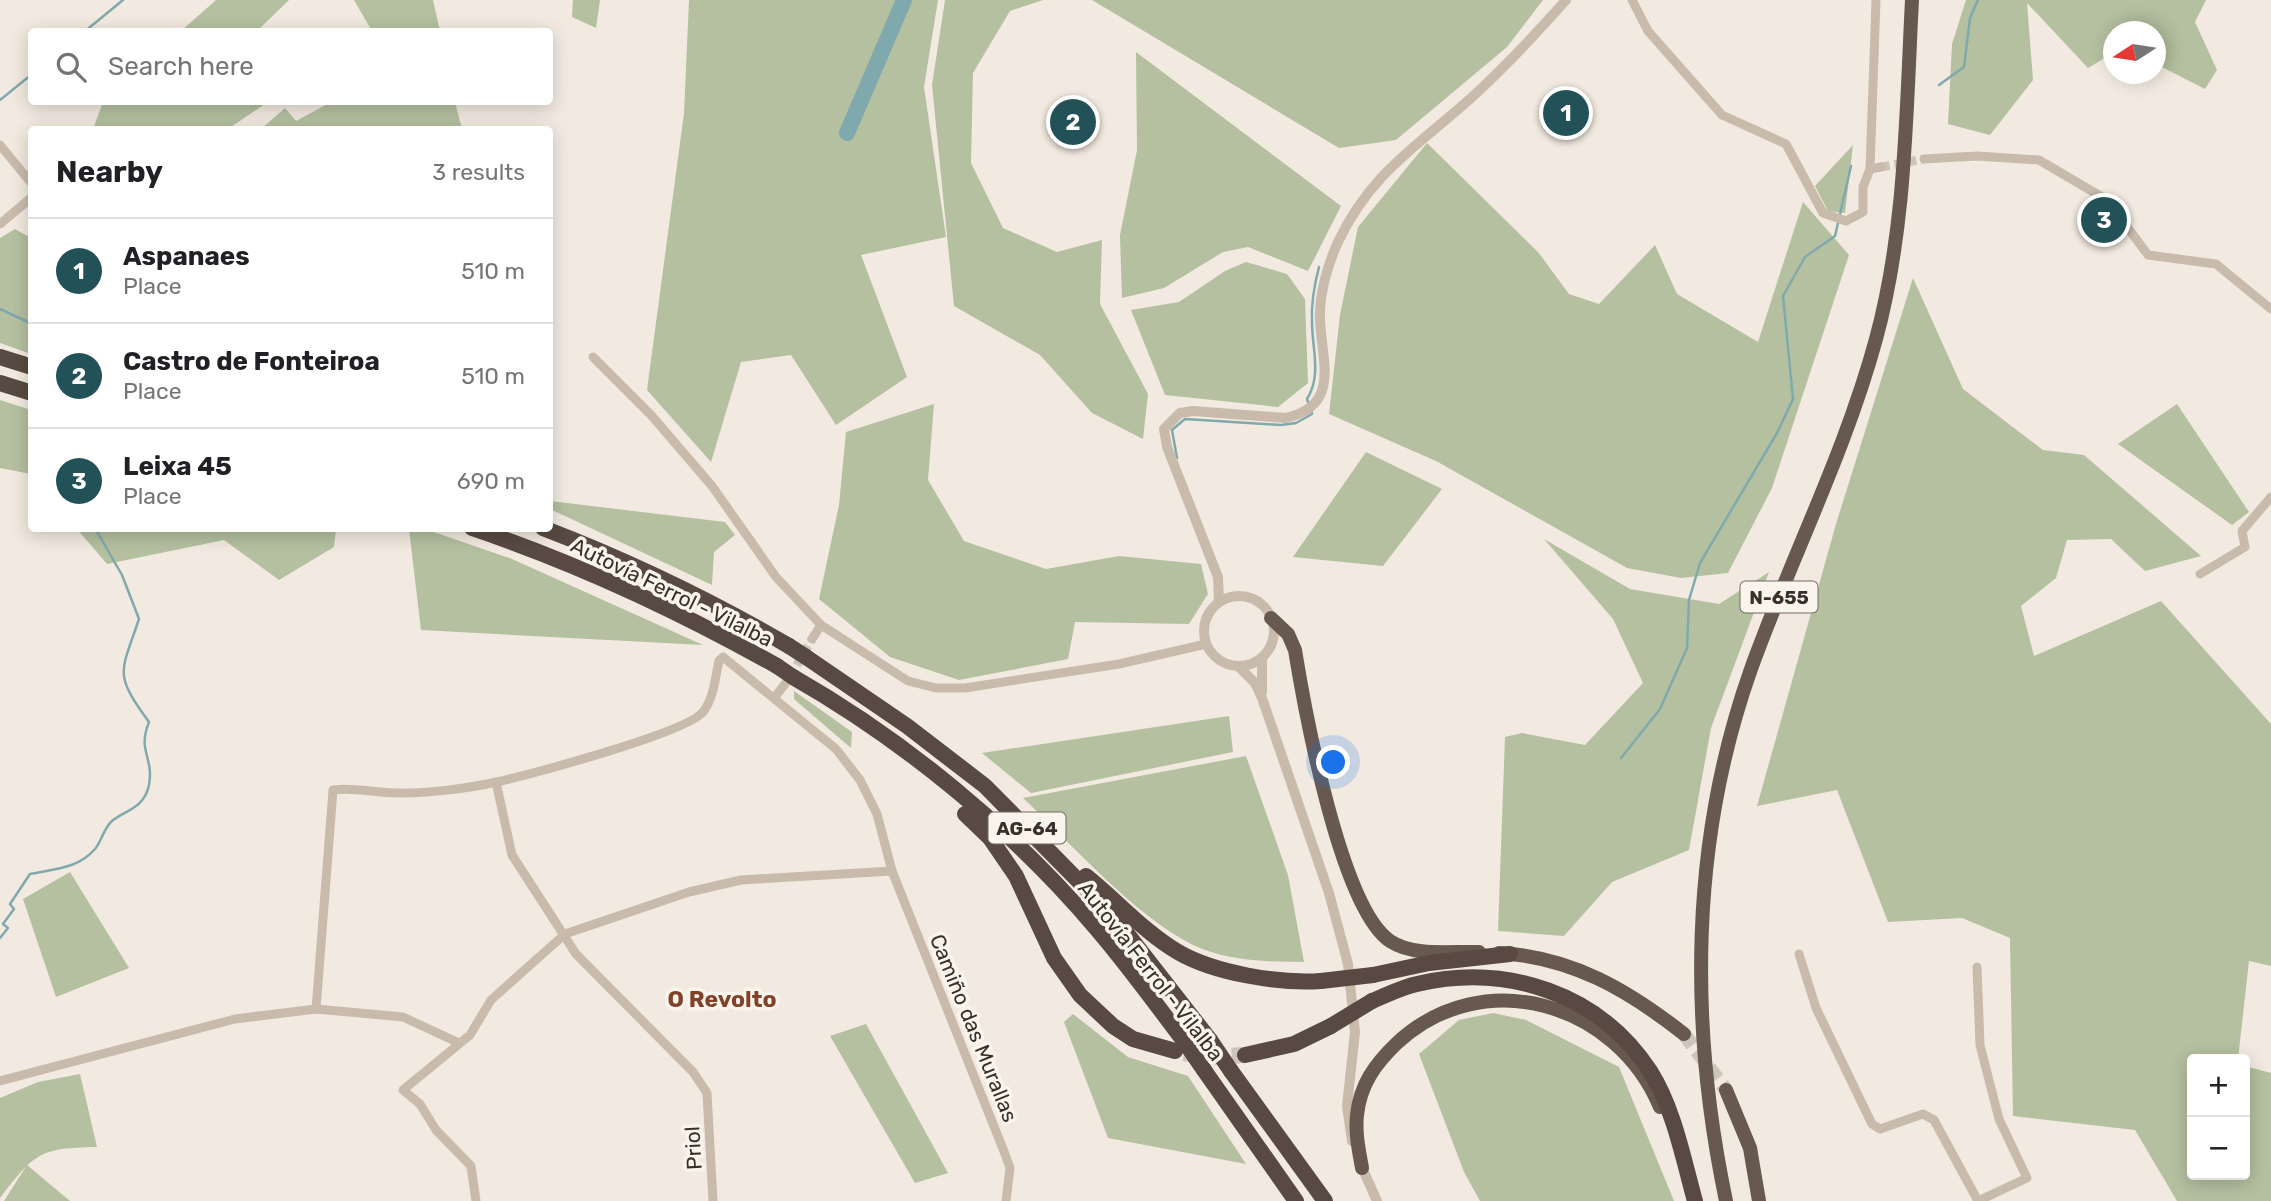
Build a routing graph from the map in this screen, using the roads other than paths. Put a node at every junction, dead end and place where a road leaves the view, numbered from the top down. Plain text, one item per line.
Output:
1 (1566, 0) edge
2 (1632, 0) edge
3 (1876, 0) edge
4 (1912, 0) edge
5 (0, 145) edge
6 (1924, 159) tunnel mouth
7 (1881, 167) tunnel mouth
8 (1870, 169) junction
9 (28, 179) edge
10 (28, 200) edge
11 (0, 224) edge
12 (2271, 309) edge
13 (0, 357) edge
14 (593, 357) dead end
15 (28, 366) edge
16 (0, 383) edge
17 (28, 392) edge
18 (2271, 497) edge
19 (483, 532) edge
20 (553, 532) edge
21 (2200, 574) dead end
22 (1218, 577) junction
23 (1241, 596) junction
24 (1219, 603) junction
25 (1271, 618) junction
26 (821, 625) junction
27 (812, 639) tunnel mouth
28 (1206, 644) junction
29 (1262, 658) junction
30 (1239, 667) junction
31 (789, 680) junction
32 (775, 697) junction
33 (1262, 698) junction
34 (933, 773) junction
35 (496, 782) junction
36 (1028, 829) junction
37 (892, 871) junction
38 (565, 934) junction
39 (1510, 954) junction
40 (1800, 954) dead end
41 (1977, 967) dead end
42 (316, 1009) junction
43 (1684, 1034) tunnel mouth
44 (459, 1043) junction
45 (1180, 1046) junction
46 (1245, 1055) tunnel mouth
47 (0, 1081) edge
48 (1726, 1090) tunnel mouth
49 (1362, 1168) junction
50 (476, 1201) edge
51 (713, 1201) edge
52 (1006, 1201) edge
53 (1296, 1201) edge
54 (1325, 1201) edge
55 (1377, 1201) edge
56 (1695, 1201) edge
57 (1726, 1201) edge
58 (1759, 1201) edge
59 (1978, 1201) edge

1 - 22 street
2 - 8 street
3 - 8 street
4 - 57 highway, N-655
5 - 9 street
6 - 12 street
7 - 8 street
10 - 11 street
13 - 15 highway
14 - 26 street
16 - 17 highway
18 - 21 street
19 - 31 highway, Autovía Ferrol - Vilalba / AG-64, bridge
20 - 36 highway, Autovía Ferrol - Vilalba / AG-64, bridge
22 - 23 street
22 - 24 street
23 - 24 street
23 - 25 street
24 - 28 street
25 - 29 street
25 - 39 highway
26 - 27 street
26 - 28 street
28 - 30 street
29 - 30 street
29 - 33 street
30 - 33 street
31 - 32 street
31 - 34 highway, Autovía Ferrol - Vilalba / AG-64
32 - 35 street, Camiño das Murallas
32 - 37 street, Camiño das Murallas
33 - 49 street
34 - 45 highway, Autovía Ferrol - Vilalba / AG-64
34 - 45 highway
35 - 38 street
35 - 42 street
36 - 39 highway, bridge
36 - 54 highway, Autovía Ferrol - Vilalba / AG-64, bridge
37 - 38 street
37 - 52 street, Camiño das Murallas
38 - 44 street
38 - 51 street, Priol
39 - 43 highway
40 - 59 street
41 - 59 street
42 - 44 street
42 - 47 street
44 - 50 street
45 - 53 highway, Autovía Ferrol - Vilalba / AG-64, bridge
46 - 56 highway, bridge
48 - 58 highway
49 - 55 street
49 - 56 highway

